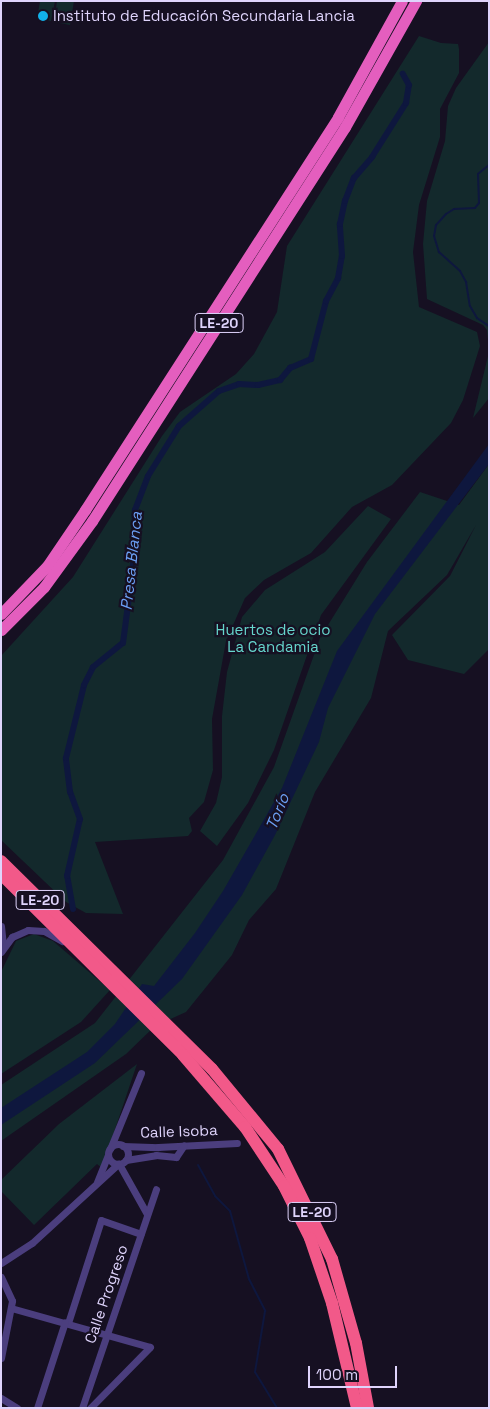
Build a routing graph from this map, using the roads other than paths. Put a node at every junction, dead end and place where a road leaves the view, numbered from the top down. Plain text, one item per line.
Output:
1 (402, 1) edge
2 (416, 1) edge
3 (1, 614) edge
4 (1, 630) edge
5 (1, 861) edge
6 (1, 874) edge
7 (1, 924) edge
8 (16, 934) junction
9 (2, 951) edge
10 (82, 956) junction
11 (108, 974) junction
12 (187, 1052) junction
13 (141, 1073) dead end
14 (116, 1132) junction
15 (237, 1143) dead end
16 (121, 1145) junction
17 (184, 1145) junction
18 (110, 1151) junction
19 (126, 1160) junction
20 (118, 1164) junction
21 (96, 1185) junction
22 (156, 1190) dead end
23 (148, 1214) junction
24 (141, 1234) junction
25 (1, 1263) edge
26 (1, 1277) edge
27 (11, 1308) junction
28 (67, 1323) junction
29 (106, 1335) junction
30 (1, 1358) edge
31 (1, 1398) edge
32 (17, 1408) edge
33 (37, 1408) edge
34 (82, 1408) edge
35 (90, 1408) edge
36 (357, 1408) edge
37 (368, 1408) edge

1 - 3 highway, LE-20
2 - 4 highway, LE-20
5 - 11 highway, LE-20
6 - 10 highway, LE-20
7 - 8 street
7 - 9 street
8 - 9 street
8 - 10 street
10 - 11 highway, LE-20
11 - 12 highway, LE-20
12 - 36 highway, LE-20
12 - 37 highway, LE-20
13 - 14 street
14 - 16 street
14 - 18 street
15 - 17 street, Calle Isoba
16 - 17 street, Calle Isoba
16 - 18 street
16 - 19 street
17 - 19 street
18 - 20 street
18 - 21 street
19 - 20 street
20 - 21 street
20 - 23 street
21 - 25 street
22 - 23 street, Calle Progreso
23 - 24 street, Calle Progreso
24 - 28 street
24 - 29 street, Calle Progreso
26 - 27 street
27 - 28 street
27 - 30 street
28 - 29 street
28 - 33 street
29 - 34 street, Calle Progreso
29 - 35 street
31 - 32 street

